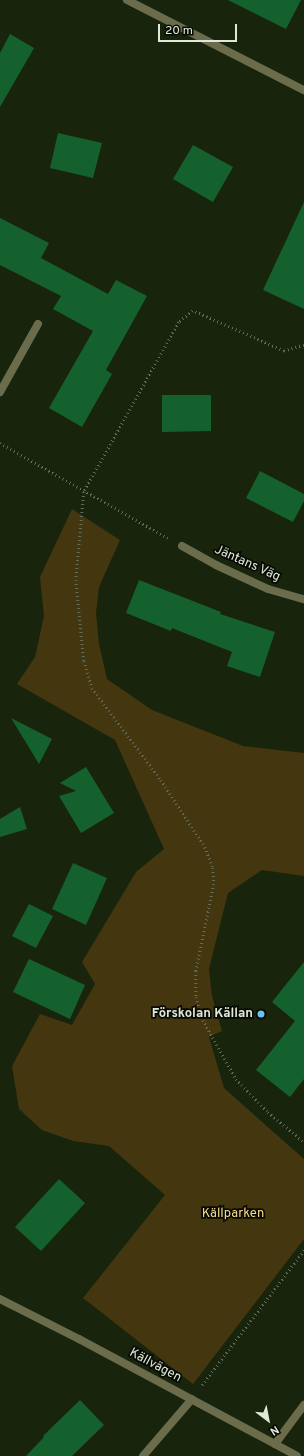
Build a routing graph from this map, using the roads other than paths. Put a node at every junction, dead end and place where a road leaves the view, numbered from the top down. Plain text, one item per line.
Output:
1 (127, 0) edge
2 (304, 90) edge
3 (38, 324) dead end
4 (0, 392) edge
5 (182, 546) road end
6 (304, 600) edge
7 (0, 1299) edge
8 (192, 1399) junction
9 (304, 1405) edge
10 (275, 1444) junction
11 (143, 1456) edge
12 (297, 1456) edge

1 - 2 street
3 - 4 street
5 - 6 street, Jäntans Väg
7 - 8 street, Källvägen
8 - 10 street, Källvägen
8 - 11 street
9 - 10 street
10 - 12 street, Källvägen

